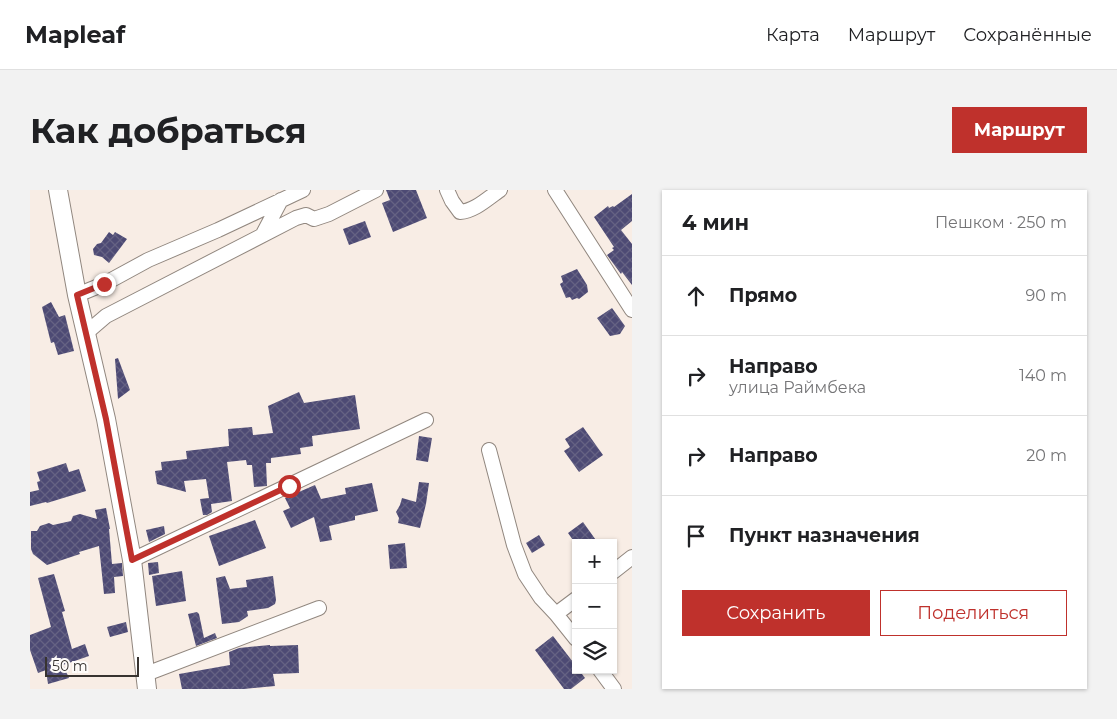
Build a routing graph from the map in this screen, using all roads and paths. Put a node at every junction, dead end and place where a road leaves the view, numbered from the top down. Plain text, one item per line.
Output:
1 (58, 190) edge
2 (303, 190) edge
3 (376, 190) edge
4 (448, 190) edge
5 (500, 190) edge
6 (555, 190) edge
7 (281, 200) junction
8 (263, 234) junction
9 (77, 295) junction
10 (632, 310) edge
11 (85, 334) junction
12 (426, 420) dead end
13 (489, 450) dead end
14 (632, 557) edge
15 (132, 560) junction
16 (617, 569) edge
17 (572, 602) edge
18 (319, 608) dead end
19 (556, 614) junction
20 (572, 634) edge
21 (603, 674) edge
22 (146, 681) edge
23 (614, 689) edge

1 - 9 street
2 - 7 street
3 - 8 street
4 - 5 street
6 - 10 street
7 - 8 street
7 - 9 street
8 - 11 street
9 - 11 street
11 - 15 street
12 - 15 street
13 - 19 street
14 - 16 street
15 - 22 street
17 - 19 street
18 - 22 street
19 - 20 street
21 - 23 street

